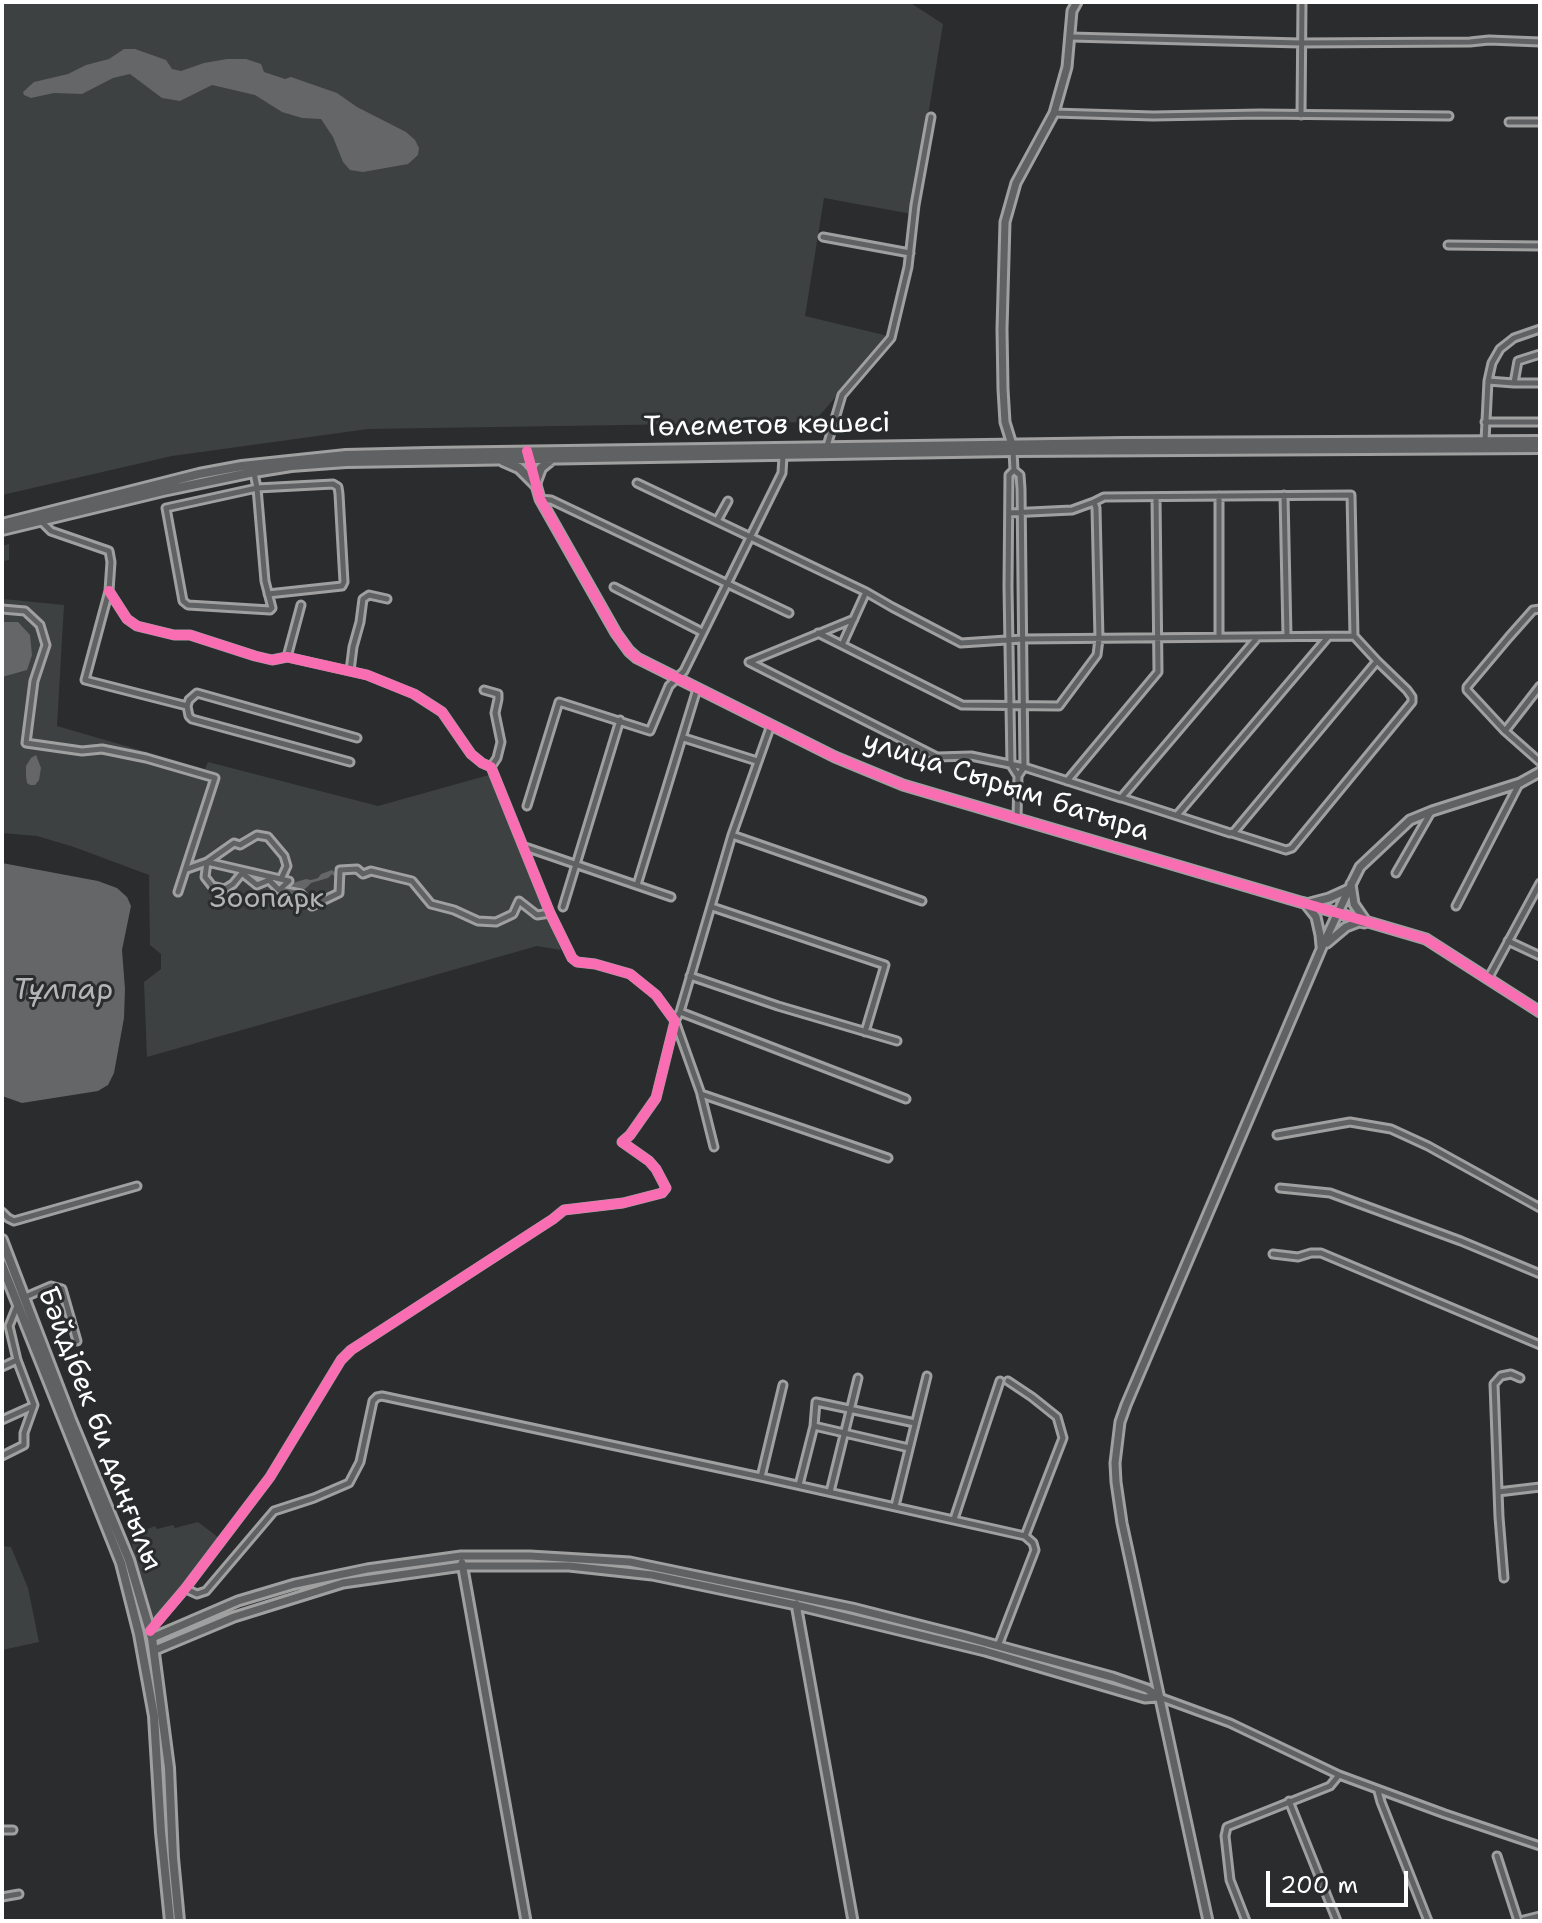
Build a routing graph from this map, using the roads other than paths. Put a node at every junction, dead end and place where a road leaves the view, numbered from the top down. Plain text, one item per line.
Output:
1 (1077, 2) edge
2 (1302, 2) edge
3 (1071, 37) junction
4 (1540, 42) edge
5 (1300, 43) junction
6 (1054, 113) junction
7 (1301, 115) junction
8 (1449, 116) dead end
9 (931, 117) dead end
10 (1509, 122) dead end
11 (1540, 122) edge
12 (823, 237) dead end
13 (1448, 245) dead end
14 (1540, 246) edge
15 (910, 253) junction
16 (1540, 329) edge
17 (1540, 354) edge
18 (1488, 381) junction
19 (1514, 383) junction
20 (1540, 383) edge
21 (1485, 422) junction
22 (1540, 422) edge
23 (1485, 441) junction
24 (1540, 441) edge
25 (1501, 444) junction
26 (826, 447) junction
27 (1013, 448) junction
28 (1540, 448) edge
29 (918, 449) junction
30 (528, 455) junction
31 (783, 455) junction
32 (554, 458) junction
33 (499, 459) junction
34 (1014, 470) junction
35 (254, 472) junction
36 (637, 483) dead end
37 (535, 484) junction
38 (257, 488) junction
39 (163, 491) junction
40 (1284, 495) junction
41 (1219, 496) junction
42 (1156, 497) junction
43 (540, 499) junction
44 (728, 501) dead end
45 (1094, 502) junction
46 (166, 508) junction
47 (1009, 513) junction
48 (1021, 513) junction
49 (40, 520) junction
50 (717, 521) junction
51 (2, 524) edge
52 (2, 530) edge
53 (751, 537) junction
54 (727, 585) junction
55 (614, 587) dead end
56 (109, 591) junction
57 (866, 592) junction
58 (268, 594) junction
59 (387, 599) dead end
60 (301, 605) dead end
61 (2, 609) edge
62 (1540, 609) edge
63 (789, 613) dead end
64 (854, 619) junction
65 (702, 632) junction
66 (818, 633) junction
67 (1287, 636) junction
68 (1328, 636) junction
69 (1354, 636) junction
70 (1219, 637) junction
71 (1258, 637) junction
72 (1158, 638) junction
73 (1022, 639) junction
74 (1099, 639) junction
75 (1009, 640) junction
76 (842, 645) junction
77 (287, 657) junction
78 (1377, 661) junction
79 (350, 671) junction
80 (677, 678) junction
81 (1540, 686) edge
82 (698, 688) junction
83 (484, 690) dead end
84 (187, 706) junction
85 (1011, 706) junction
86 (1024, 707) junction
87 (620, 720) junction
88 (771, 725) junction
89 (1505, 731) junction
90 (357, 738) dead end
91 (684, 738) junction
92 (757, 761) junction
93 (350, 762) dead end
94 (1540, 762) edge
95 (1011, 765) junction
96 (491, 767) junction
97 (1024, 767) junction
98 (1540, 772) edge
99 (1018, 776) junction
100 (1067, 781) junction
101 (1520, 783) junction
102 (1121, 798) junction
103 (527, 806) dead end
104 (1432, 811) junction
105 (1177, 815) junction
106 (1017, 818) junction
107 (1232, 833) junction
108 (732, 835) junction
109 (524, 847) junction
110 (207, 862) junction
111 (576, 864) junction
112 (186, 869) junction
113 (1396, 873) dead end
114 (281, 879) junction
115 (1540, 883) edge
116 (637, 885) junction
117 (1350, 886) junction
118 (279, 890) junction
119 (178, 892) dead end
120 (671, 897) dead end
121 (922, 901) dead end
122 (1305, 902) junction
123 (1456, 906) dead end
124 (563, 907) dead end
125 (712, 907) junction
126 (550, 913) junction
127 (1339, 913) junction
128 (1369, 922) junction
129 (1508, 941) junction
130 (1321, 949) junction
131 (1540, 956) edge
132 (690, 976) junction
133 (1488, 979) junction
134 (680, 1012) junction
135 (1540, 1012) edge
136 (675, 1021) junction
137 (865, 1032) junction
138 (897, 1041) dead end
139 (701, 1094) junction
140 (906, 1099) dead end
141 (1277, 1135) dead end
142 (714, 1147) dead end
143 (888, 1158) dead end
144 (137, 1186) dead end
145 (1280, 1188) dead end
146 (1540, 1208) edge
147 (2, 1212) edge
148 (2, 1240) edge
149 (1273, 1254) dead end
150 (2, 1265) edge
151 (1540, 1274) edge
152 (24, 1298) junction
153 (17, 1306) junction
154 (77, 1341) dead end
155 (1540, 1345) edge
156 (17, 1360) junction
157 (2, 1367) edge
158 (927, 1376) dead end
159 (858, 1378) dead end
160 (1520, 1378) dead end
161 (1000, 1381) dead end
162 (1008, 1381) dead end
163 (783, 1385) dead end
164 (34, 1405) junction
165 (851, 1409) junction
166 (2, 1420) edge
167 (915, 1423) junction
168 (814, 1426) junction
169 (845, 1433) junction
170 (909, 1448) junction
171 (2, 1456) edge
172 (761, 1477) junction
173 (799, 1485) junction
174 (1540, 1487) edge
175 (830, 1492) junction
176 (1498, 1492) junction
177 (895, 1506) junction
178 (954, 1519) junction
179 (1025, 1536) junction
180 (461, 1556) junction
181 (462, 1566) junction
182 (1504, 1578) dead end
183 (185, 1589) junction
184 (795, 1596) junction
185 (796, 1605) junction
186 (151, 1634) junction
187 (998, 1646) junction
188 (155, 1650) junction
189 (1159, 1697) junction
190 (1339, 1775) junction
191 (1378, 1790) junction
192 (1289, 1801) junction
193 (2, 1830) edge
194 (13, 1830) dead end
195 (1540, 1846) edge
196 (1497, 1856) dead end
197 (168, 1859) junction
198 (19, 1894) dead end
199 (2, 1897) edge
200 (1540, 1917) edge
201 (170, 1921) edge
202 (179, 1921) edge
203 (526, 1921) edge
204 (853, 1921) edge
205 (1208, 1921) edge
206 (1246, 1921) edge
207 (1337, 1921) edge
208 (1428, 1921) edge
209 (1521, 1921) edge

1 - 3 main road
2 - 5 street
3 - 5 street
3 - 6 main road
4 - 5 street
5 - 7 street
6 - 7 street
6 - 27 main road
7 - 8 street
9 - 15 street
10 - 11 street
12 - 15 street
13 - 14 street
15 - 26 street
16 - 18 street
17 - 19 street
18 - 19 street
18 - 21 street
19 - 20 street
21 - 22 street
21 - 23 street
23 - 25 main road, Төлеметов көшесі
23 - 27 main road, Төлеметов көшесі
24 - 25 main road, Төлеметов көшесі
25 - 27 main road, Төлеметов көшесі
25 - 28 main road, Төлеметов көшесі
26 - 29 main road, Төлеметов көшесі
26 - 30 main road, Төлеметов көшесі
27 - 29 main road, Төлеметов көшесі
27 - 34 street
29 - 31 main road, Төлеметов көшесі
30 - 32 main road, Төлеметов көшесі
30 - 33 main road, Төлеметов көшесі
30 - 37 main road, улица Сырым батыра
30 - 51 main road, Төлеметов көшесі
31 - 32 main road, Төлеметов көшесі
31 - 53 street
32 - 37 main road
33 - 35 main road, Төлеметов көшесі
33 - 37 main road
34 - 47 street
34 - 48 street
35 - 38 street
35 - 39 main road, Төлеметов көшесі
36 - 50 street
37 - 43 main road, улица Сырым батыра
38 - 46 street
38 - 58 street
38 - 58 street
39 - 46 street
39 - 49 main road, Төлеметов көшесі
40 - 41 street
40 - 67 street
40 - 69 street
41 - 42 street
41 - 70 street
42 - 45 street
42 - 72 street
43 - 54 street
43 - 80 main road, улица Сырым батыра
44 - 50 street
45 - 48 street
45 - 74 street
46 - 58 street
47 - 48 street
47 - 75 street
48 - 73 street
49 - 52 main road, Төлеметов көшесі
49 - 56 street
50 - 53 street
53 - 54 street
53 - 57 street
54 - 63 street
54 - 65 street
55 - 65 street
56 - 77 street
56 - 84 street
57 - 64 street
57 - 75 street
59 - 79 street
60 - 77 street
61 - 112 street
62 - 89 street
64 - 66 street
64 - 76 street
65 - 80 street
66 - 76 street
66 - 95 street
67 - 68 street
67 - 71 street
68 - 69 street
68 - 105 street
69 - 78 street
70 - 71 street
70 - 72 street
71 - 102 street
72 - 74 street
72 - 100 street
73 - 74 street
73 - 75 street
73 - 86 street
74 - 86 street
75 - 85 street
76 - 85 street
77 - 79 street
78 - 107 street
78 - 107 street
79 - 96 street
80 - 82 main road, улица Сырым батыра
80 - 87 street
81 - 89 street
82 - 88 main road, улица Сырым батыра
82 - 91 street
83 - 96 street
84 - 90 street
84 - 93 street
85 - 86 street
85 - 95 street
86 - 97 street
87 - 103 street
87 - 111 street
88 - 92 street
88 - 106 main road, улица Сырым батыра
89 - 94 street
91 - 92 street
91 - 116 street
92 - 108 street
95 - 97 street
95 - 99 street
96 - 109 street
97 - 99 street
97 - 100 street
98 - 101 main road
99 - 106 street
100 - 102 street
101 - 104 main road
101 - 123 street
102 - 105 street
104 - 113 street
104 - 117 main road
105 - 107 street
106 - 122 main road, улица Сырым батыра
108 - 121 street
108 - 125 street
109 - 111 street
109 - 126 street
110 - 112 street
110 - 114 street
110 - 114 street
110 - 118 street
111 - 116 street
111 - 124 street
112 - 119 street
114 - 118 street
115 - 129 street
116 - 120 street
117 - 122 main road
117 - 127 main road
117 - 128 main road
118 - 126 street
122 - 127 main road, улица Сырым батыра
122 - 130 main road
125 - 132 street
125 - 137 street
126 - 136 street
127 - 128 main road, улица Сырым батыра
127 - 130 main road
128 - 130 main road
128 - 133 main road, улица Сырым батыра
129 - 131 street
129 - 133 street
130 - 189 main road
132 - 134 street
132 - 137 street
133 - 135 main road, улица Сырым батыра
134 - 136 street
134 - 140 street
136 - 139 street
136 - 183 street
137 - 138 street
139 - 142 street
139 - 143 street
141 - 146 street
144 - 147 street
145 - 151 street
148 - 152 main road, Бәйдібек би даңғылы
149 - 155 street
150 - 153 main road, Бәйдібек би даңғылы
152 - 153 street
152 - 154 street
152 - 186 main road, Бәйдібек би даңғылы
153 - 156 street
153 - 197 main road, Бәйдібек би даңғылы
156 - 157 street
156 - 164 street
158 - 167 street
159 - 165 street
160 - 176 street
161 - 178 street
162 - 179 street
163 - 172 street
164 - 166 street
164 - 171 street
165 - 167 street
165 - 168 street
165 - 169 street
167 - 170 street
168 - 169 street
168 - 173 street
169 - 170 street
169 - 175 street
170 - 177 street
172 - 173 street
172 - 183 street
173 - 175 street
174 - 176 street
175 - 177 street
176 - 182 street
177 - 178 street
178 - 179 street
179 - 187 street
180 - 181 main road
180 - 184 main road
180 - 186 main road
181 - 185 main road
181 - 188 main road
181 - 203 main road
183 - 186 street
184 - 185 main road
184 - 187 main road
185 - 189 main road
185 - 204 main road
186 - 188 main road, Бәйдібек би даңғылы
187 - 189 main road
188 - 197 main road, Бәйдібек би даңғылы
189 - 190 street
189 - 205 main road
190 - 191 street
190 - 192 street
191 - 195 street
191 - 208 street
192 - 206 street
192 - 207 street
193 - 194 street
196 - 209 street
197 - 201 main road, Бәйдібек би даңғылы
197 - 202 main road, Бәйдібек би даңғылы
198 - 199 street
200 - 209 main road

